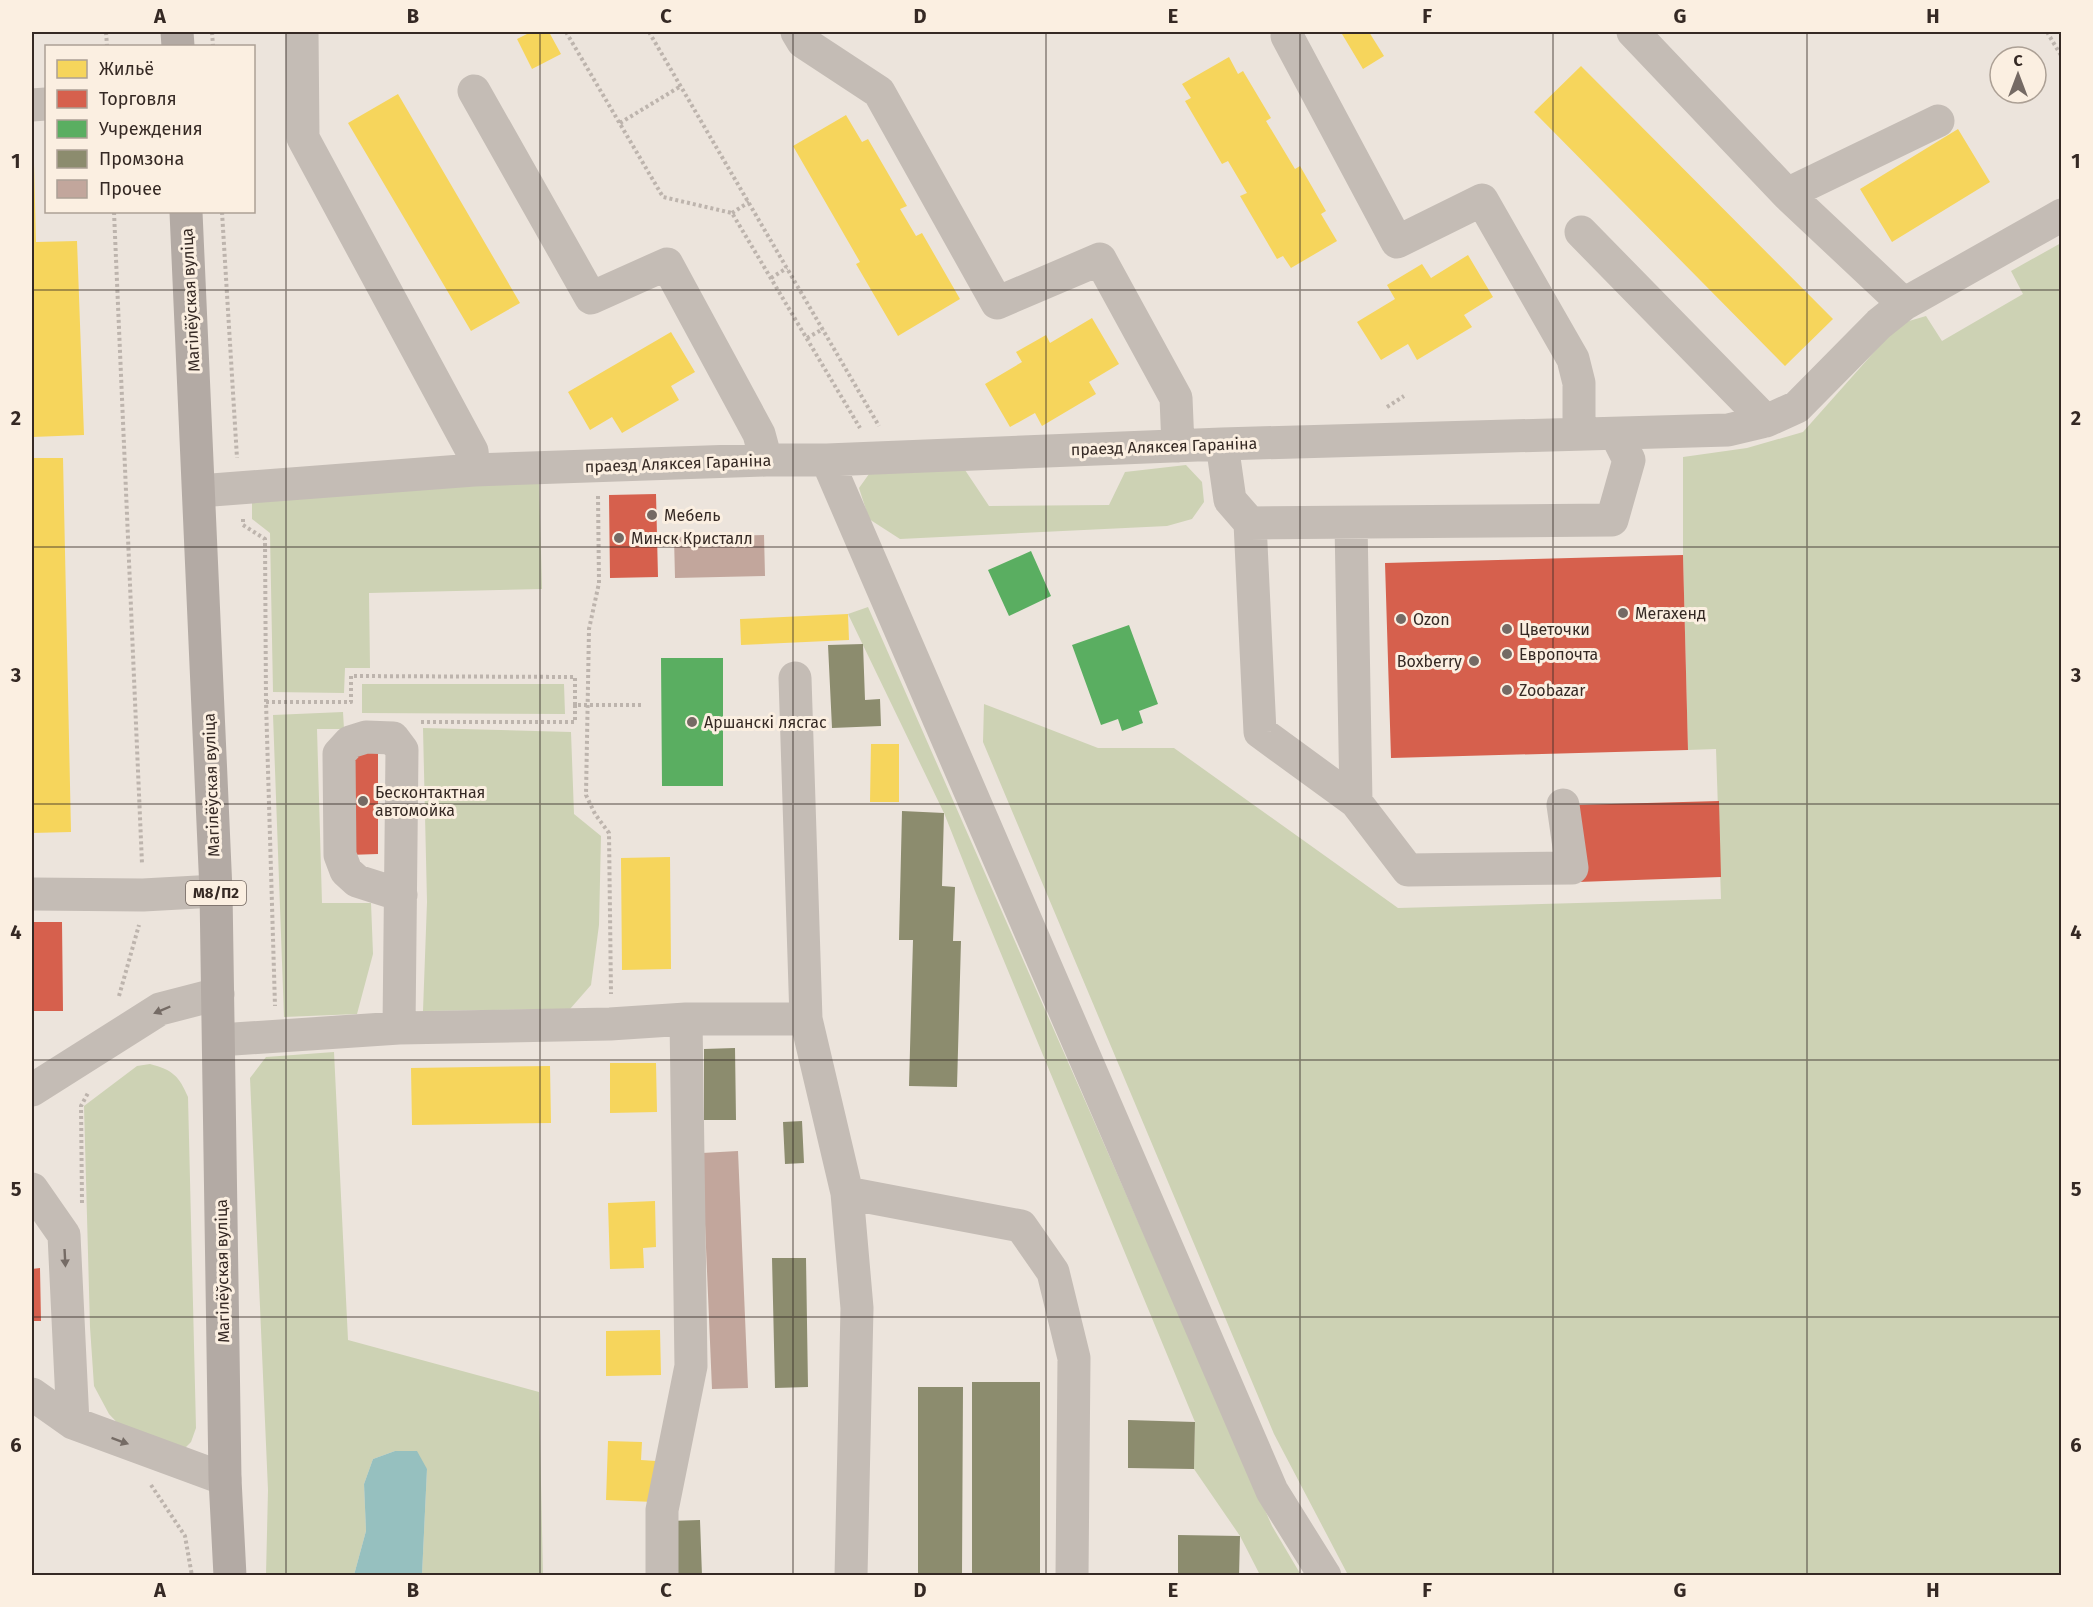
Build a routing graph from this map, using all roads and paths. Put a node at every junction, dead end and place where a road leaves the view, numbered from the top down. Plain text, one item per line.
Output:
1 (302, 32) edge
2 (567, 32) edge
3 (649, 32) edge
4 (797, 32) edge
5 (1633, 32) edge
6 (2047, 32) edge
7 (1287, 36) dead end
8 (2061, 57) edge
9 (681, 86) junction
10 (474, 92) dead end
11 (1938, 121) dead end
12 (620, 123) junction
13 (1788, 194) junction
14 (749, 202) junction
15 (186, 213) edge
16 (222, 213) edge
17 (732, 213) junction
18 (2061, 215) edge
19 (1581, 232) dead end
20 (787, 268) junction
21 (771, 278) junction
22 (1904, 304) junction
23 (822, 329) junction
24 (807, 338) junction
25 (1766, 421) junction
26 (864, 434) dead end
27 (884, 434) dead end
28 (1579, 434) junction
29 (1616, 434) junction
30 (1222, 444) junction
31 (1178, 446) junction
32 (766, 460) junction
33 (827, 460) junction
34 (598, 466) junction
35 (474, 470) junction
36 (240, 488) junction
37 (199, 491) junction
38 (1250, 523) junction
39 (1351, 523) junction
40 (795, 678) dead end
41 (266, 702) junction
42 (351, 702) junction
43 (575, 705) junction
44 (587, 705) junction
45 (641, 705) dead end
46 (351, 712) dead end
47 (410, 722) dead end
48 (1356, 802) junction
49 (1563, 805) dead end
50 (216, 891) junction
51 (32, 894) edge
52 (401, 895) dead end
53 (218, 994) junction
54 (686, 1019) junction
55 (806, 1019) junction
56 (610, 1024) junction
57 (399, 1028) junction
58 (276, 1037) junction
59 (219, 1040) junction
60 (32, 1090) edge
61 (32, 1189) edge
62 (847, 1193) junction
63 (32, 1394) edge
64 (73, 1423) junction
65 (225, 1479) junction
66 (230, 1575) edge
67 (662, 1575) edge
68 (851, 1575) edge
69 (1072, 1575) edge
70 (1325, 1575) edge

1 - 35 street
2 - 12 path
3 - 9 path
4 - 31 street
5 - 13 street
6 - 8 path
7 - 28 street
9 - 12 path
9 - 14 path
10 - 32 street
11 - 13 street
12 - 17 path
13 - 22 street
14 - 17 path
14 - 20 path
15 - 37 main road, Магілёўская вуліца / М8/П2
16 - 36 path
17 - 21 path
18 - 22 street, праезд Аляксея Гараніна
19 - 25 street
20 - 21 path
20 - 23 path
21 - 24 path
22 - 25 street, праезд Аляксея Гараніна
23 - 24 path
23 - 27 path
24 - 26 path
25 - 29 street, праезд Аляксея Гараніна
28 - 29 street, праезд Аляксея Гараніна
28 - 30 street, праезд Аляксея Гараніна
29 - 39 street
30 - 31 street, праезд Аляксея Гараніна
30 - 38 street
31 - 33 street, праезд Аляксея Гараніна
32 - 33 street, праезд Аляксея Гараніна
32 - 34 street, праезд Аляксея Гараніна
33 - 70 street
34 - 35 street, праезд Аляксея Гараніна
34 - 44 path
35 - 36 street, праезд Аляксея Гараніна
36 - 37 street, праезд Аляксея Гараніна
36 - 41 path
37 - 50 main road, Магілёўская вуліца / М8/П2
38 - 39 street
38 - 48 street
39 - 48 street
40 - 55 street
41 - 42 path
41 - 58 path
42 - 43 path
42 - 46 path
43 - 44 path
43 - 47 path
44 - 45 path
44 - 56 path
48 - 49 street
50 - 51 street
50 - 53 main road, Магілёўская вуліца / М8/П2
52 - 57 street
53 - 59 main road, Магілёўская вуліца / М8/П2
53 -> 60 street
54 - 55 street
54 - 56 street
54 - 67 street
55 - 62 street
56 - 57 street
57 - 58 street
58 - 59 street
59 - 65 main road, Магілёўская вуліца / М8/П2
61 -> 64 street
62 - 68 street
62 - 69 street
63 - 64 street
64 -> 65 street
65 - 66 main road, Магілёўская вуліца / М8/П2

